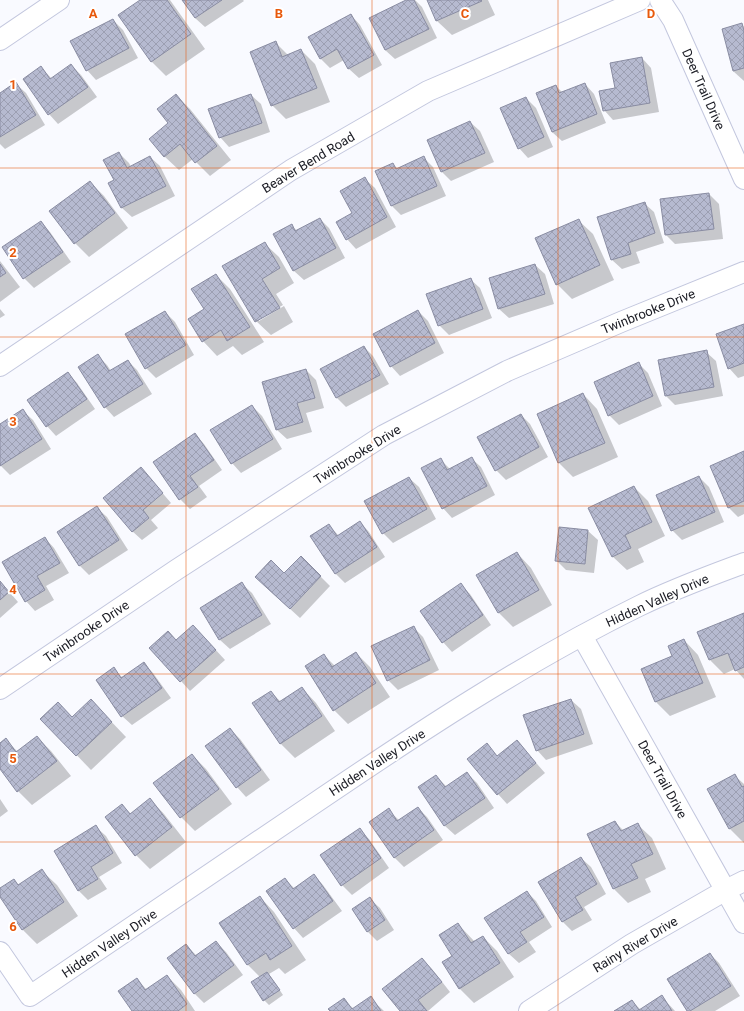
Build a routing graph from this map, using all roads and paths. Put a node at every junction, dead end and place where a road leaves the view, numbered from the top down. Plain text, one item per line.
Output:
1 (59, 0) edge
2 (640, 0) edge
3 (660, 0) edge
4 (0, 40) edge
5 (744, 179) edge
6 (744, 272) edge
7 (0, 366) edge
8 (744, 563) edge
9 (582, 636) junction
10 (0, 689) edge
11 (744, 881) edge
12 (726, 890) junction
13 (744, 923) edge
14 (0, 952) edge
15 (529, 1011) edge

1 - 4 street
2 - 7 street, Beaver Bend Road
3 - 5 street, Deer Trail Drive
6 - 10 street, Twinbrooke Drive
8 - 9 street, Hidden Valley Drive
9 - 12 street, Deer Trail Drive
9 - 14 street, Hidden Valley Drive
11 - 12 street, Rainy River Drive
12 - 13 street, Deer Trail Drive
12 - 15 street, Rainy River Drive

